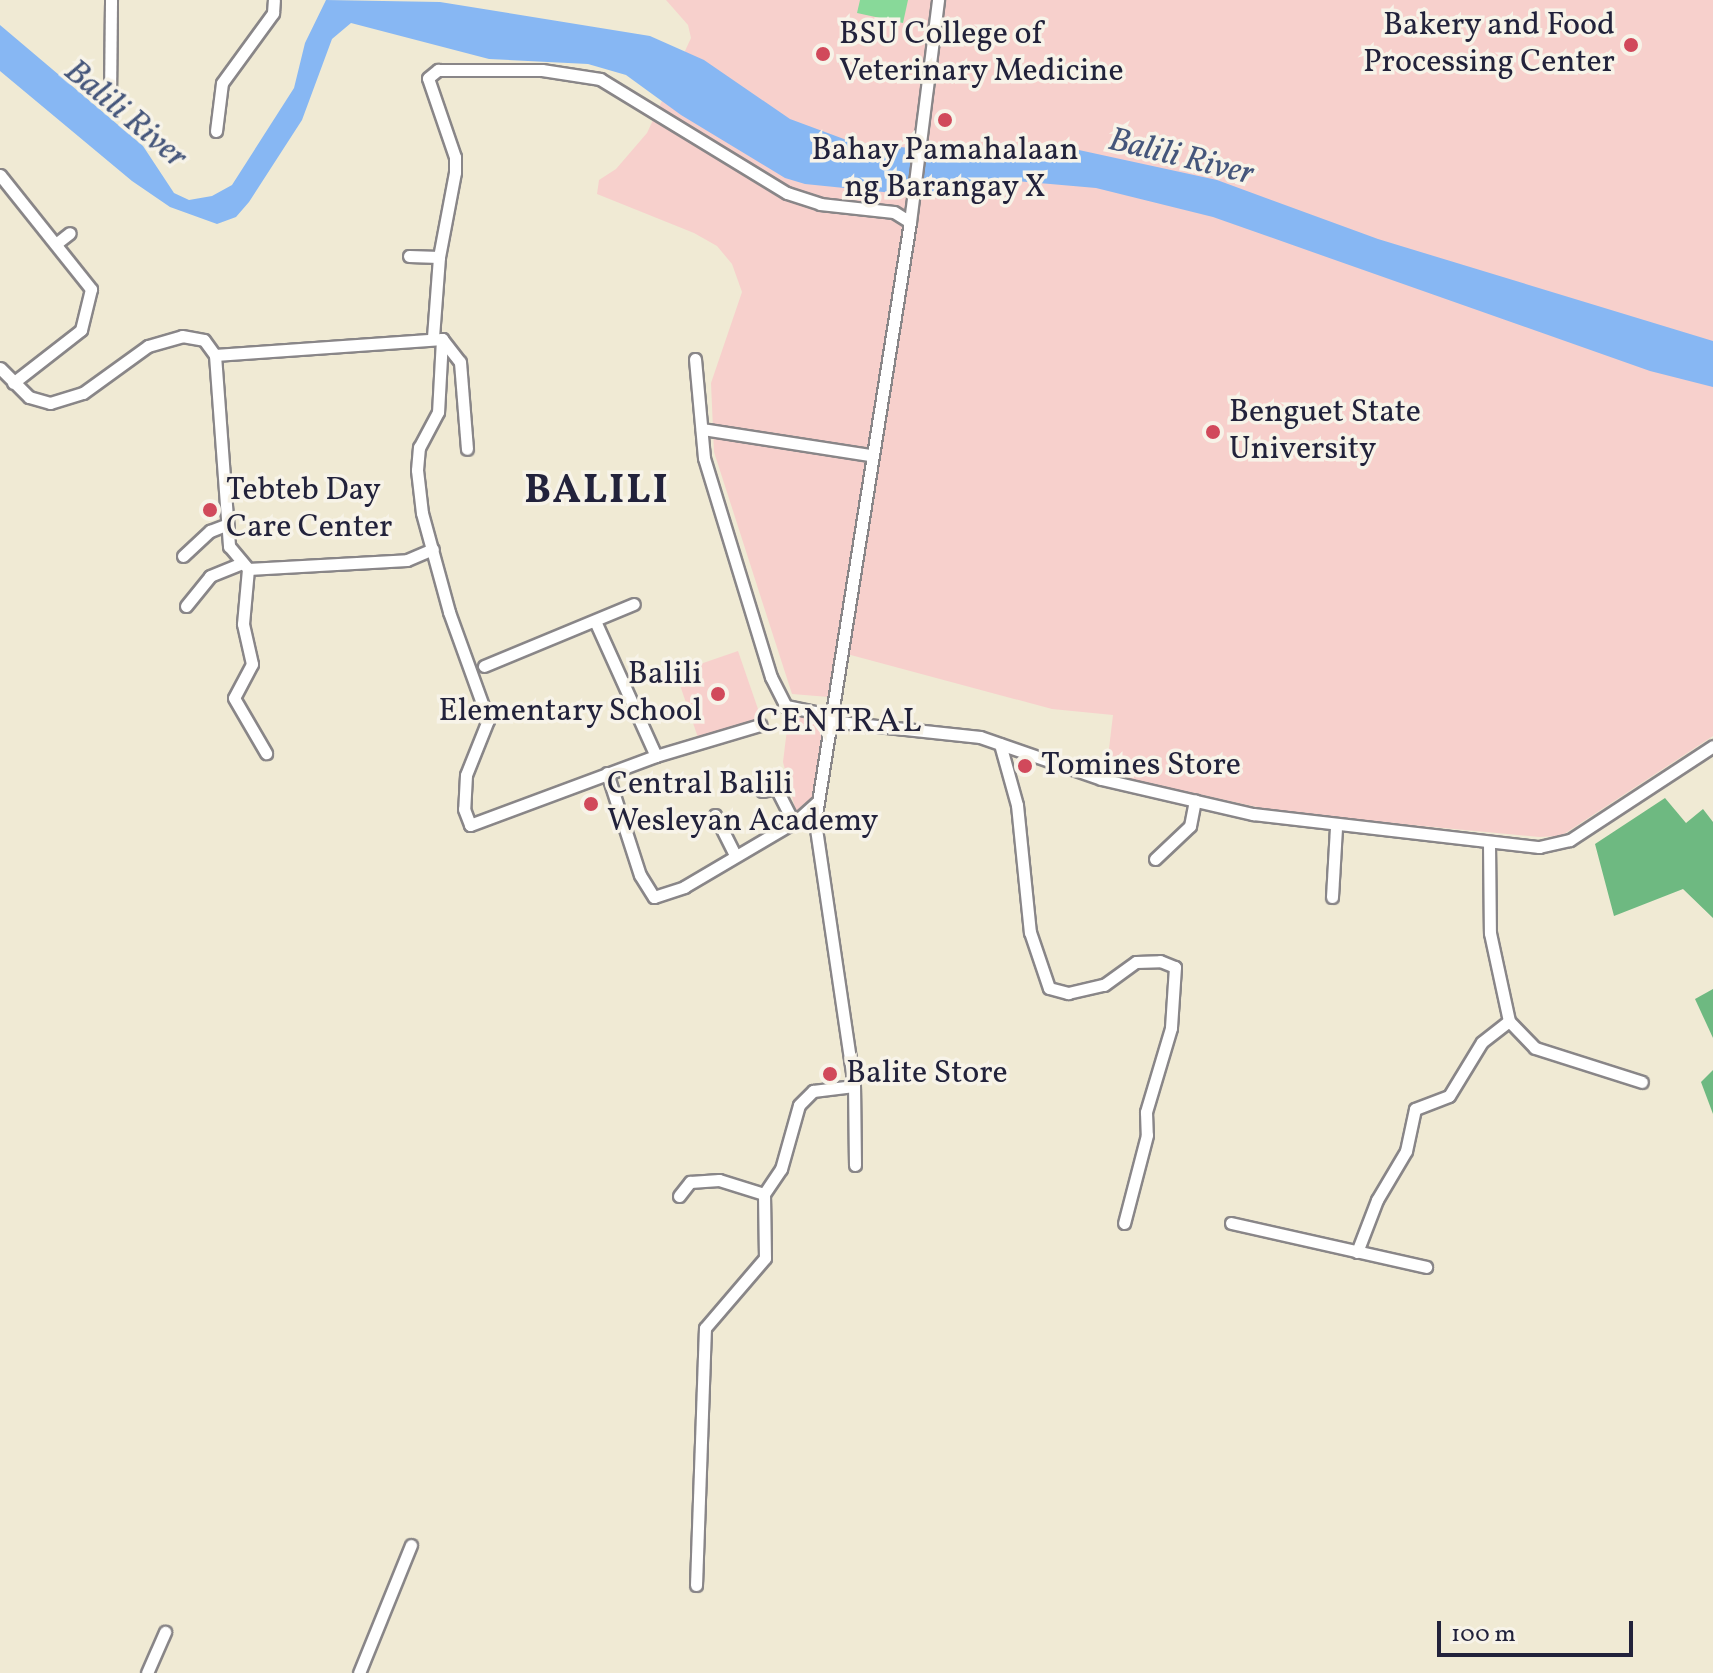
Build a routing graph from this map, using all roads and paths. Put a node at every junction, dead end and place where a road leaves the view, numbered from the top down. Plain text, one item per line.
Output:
1 (111, 0) edge
2 (274, 0) edge
3 (938, 0) edge
4 (110, 98) dead end
5 (216, 131) dead end
6 (0, 175) edge
7 (910, 217) junction
8 (70, 233) dead end
9 (57, 243) junction
10 (409, 256) dead end
11 (439, 257) junction
12 (438, 338) junction
13 (215, 355) junction
14 (695, 359) dead end
15 (0, 368) edge
16 (13, 383) junction
17 (702, 429) junction
18 (467, 449) dead end
19 (869, 455) junction
20 (226, 525) junction
21 (433, 549) junction
22 (183, 556) dead end
23 (245, 566) junction
24 (634, 604) dead end
25 (186, 606) dead end
26 (595, 621) junction
27 (484, 666) dead end
28 (830, 718) junction
29 (760, 725) dead end
30 (1000, 744) junction
31 (1713, 746) edge
32 (266, 753) dead end
33 (656, 756) junction
34 (607, 773) junction
35 (762, 791) dead end
36 (1195, 800) junction
37 (818, 802) junction
38 (715, 815) dead end
39 (793, 822) junction
40 (1336, 827) junction
41 (1489, 843) junction
42 (735, 855) junction
43 (1155, 859) dead end
44 (1332, 897) dead end
45 (1509, 1021) junction
46 (1642, 1082) dead end
47 (854, 1086) junction
48 (855, 1165) dead end
49 (764, 1194) junction
50 (679, 1196) dead end
51 (1124, 1223) dead end
52 (1231, 1223) dead end
53 (1357, 1252) junction
54 (1426, 1267) dead end
55 (411, 1545) dead end
56 (696, 1585) dead end
57 (165, 1632) dead end
58 (147, 1673) edge
59 (359, 1673) edge

1 - 4 street
2 - 5 street
3 - 7 street
6 - 9 street
7 - 11 street
7 - 19 street
8 - 9 street
9 - 16 street
10 - 11 street
11 - 12 street
12 - 13 street
12 - 18 street
12 - 21 street
13 - 16 street
13 - 20 street
14 - 17 street
15 - 16 street
17 - 19 street
17 - 28 street
19 - 28 street
20 - 22 street
20 - 23 street
21 - 23 street
21 - 34 street
23 - 25 street
23 - 32 street
24 - 26 street
26 - 27 street
26 - 33 street
28 - 30 street
28 - 37 street
29 - 33 street
30 - 36 street
30 - 51 street
31 - 41 street
33 - 34 street
34 - 42 street
35 - 39 street
36 - 40 street
36 - 43 street
37 - 39 street
37 - 47 street
38 - 42 street
39 - 42 street
40 - 41 street
40 - 44 street
41 - 45 street
45 - 46 street
45 - 53 street
47 - 48 street
47 - 49 street
49 - 50 street
49 - 56 street
52 - 53 street
53 - 54 street
55 - 59 street
57 - 58 street

